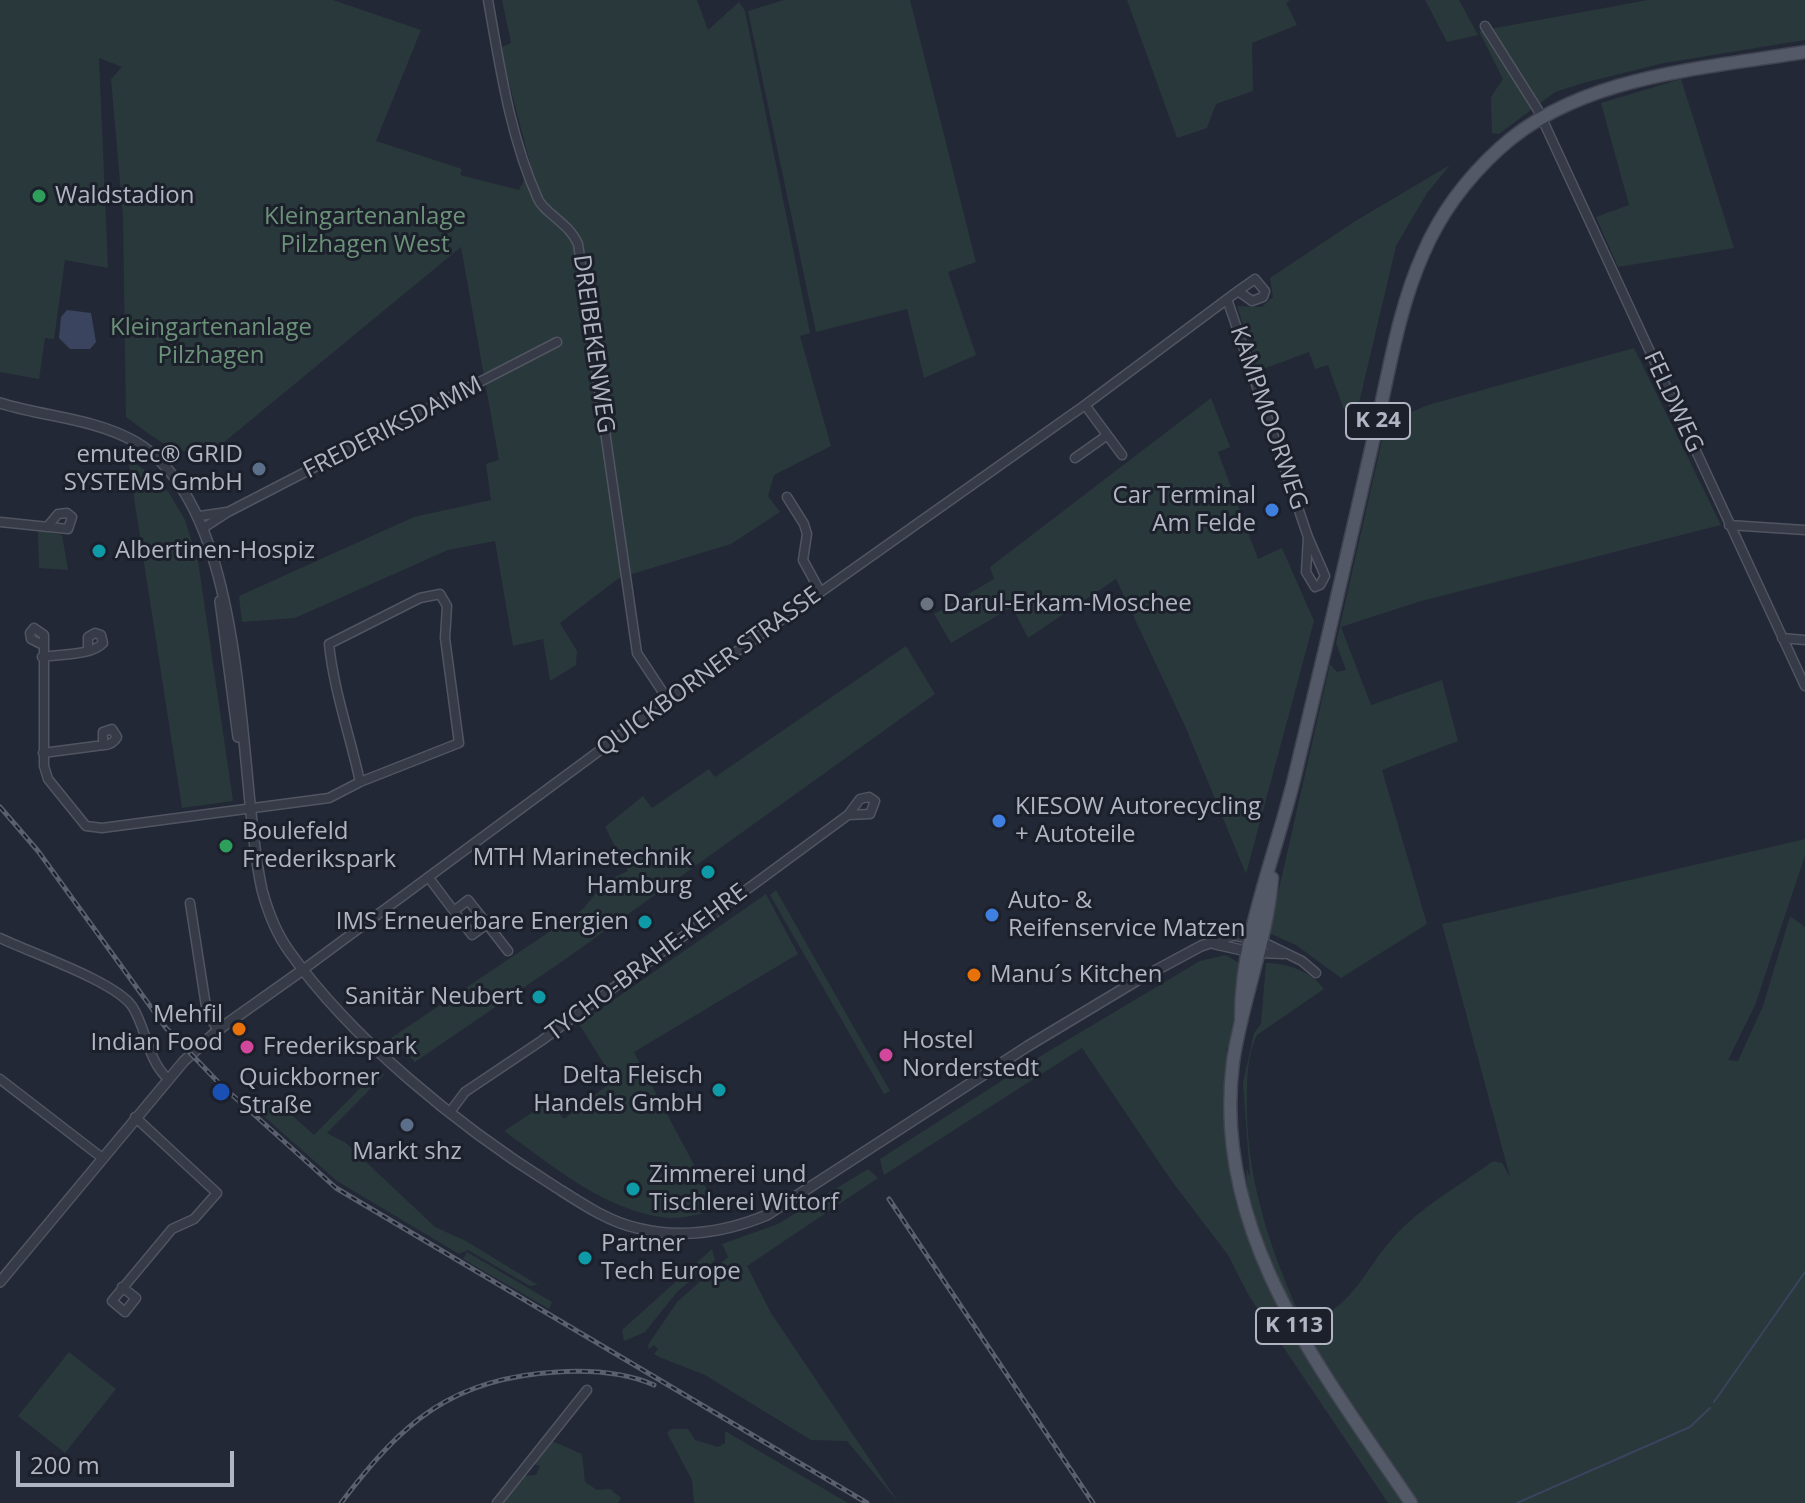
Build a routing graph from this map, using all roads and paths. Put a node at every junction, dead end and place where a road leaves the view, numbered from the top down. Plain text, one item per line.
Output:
1 (488, 0) edge
2 (1485, 26) dead end
3 (1805, 52) edge
4 (1541, 118) junction
5 (1238, 291) dead end
6 (1227, 299) junction
7 (557, 342) dead end
8 (0, 403) edge
9 (1085, 405) junction
10 (1106, 436) junction
11 (1122, 455) dead end
12 (1075, 458) dead end
13 (787, 497) dead end
14 (228, 512) junction
15 (200, 516) junction
16 (0, 522) edge
17 (1729, 525) junction
18 (47, 527) dead end
19 (205, 527) junction
20 (1805, 530) edge
21 (1308, 537) junction
22 (820, 591) junction
23 (1334, 610) joint
24 (1782, 638) junction
25 (1805, 640) edge
26 (43, 645) dead end
27 (88, 650) dead end
28 (42, 657) junction
29 (1805, 686) edge
30 (668, 700) junction
31 (103, 745) dead end
32 (43, 753) junction
33 (360, 782) junction
34 (249, 809) junction
35 (848, 815) dead end
36 (429, 878) junction
37 (190, 903) dead end
38 (454, 911) junction
39 (487, 924) junction
40 (0, 938) edge
41 (1255, 946) junction
42 (508, 951) dead end
43 (304, 969) junction
44 (1316, 973) dead end
45 (218, 1030) junction
46 (167, 1078) junction
47 (0, 1079) edge
48 (450, 1112) junction
49 (135, 1117) junction
50 (101, 1157) junction
51 (0, 1282) edge
52 (122, 1287) dead end
53 (587, 1390) dead end
54 (497, 1503) edge
55 (1411, 1503) edge

1 - 30 street, DREIBEKENWEG
2 - 4 street, FELDWEG
3 - 4 main road, K 24
4 - 17 street, FELDWEG
4 - 23 main road, K 24
5 - 6 street, QUICKBORNER STRASSE
6 - 9 street, QUICKBORNER STRASSE
6 - 21 street, KAMPMOORWEG
7 - 14 street, FREDERIKSDAMM
8 - 15 street
9 - 10 street
9 - 22 street, QUICKBORNER STRASSE
10 - 11 street
10 - 12 street
13 - 22 street
14 - 15 street, FREDERIKSDAMM
14 - 19 street, FREDERIKSDAMM
15 - 19 street
16 - 18 street
17 - 20 street
17 - 24 street, FELDWEG
19 - 34 street
21 - 21 street, KAMPMOORWEG
22 - 30 street, QUICKBORNER STRASSE
23 - 41 main road, K 113
24 - 25 street
24 - 29 street, FELDWEG
26 - 28 street
27 - 28 street
28 - 32 street
30 - 36 street, QUICKBORNER STRASSE
31 - 32 street
32 - 34 street
33 - 33 street
33 - 34 street
34 - 43 street
35 - 48 street, TYCHO-BRAHE-KEHRE
36 - 38 street
36 - 43 street, QUICKBORNER STRASSE
37 - 45 street
38 - 39 street
38 - 39 street
39 - 42 street
40 - 46 street
41 - 44 street
41 - 48 street
41 - 55 main road, K 113
43 - 45 street, QUICKBORNER STRASSE
43 - 48 street
45 - 46 street, QUICKBORNER STRASSE
46 - 49 street, QUICKBORNER STRASSE
47 - 50 street
49 - 50 street, QUICKBORNER STRASSE
49 - 52 street
50 - 51 street, QUICKBORNER STRASSE
53 - 54 street

